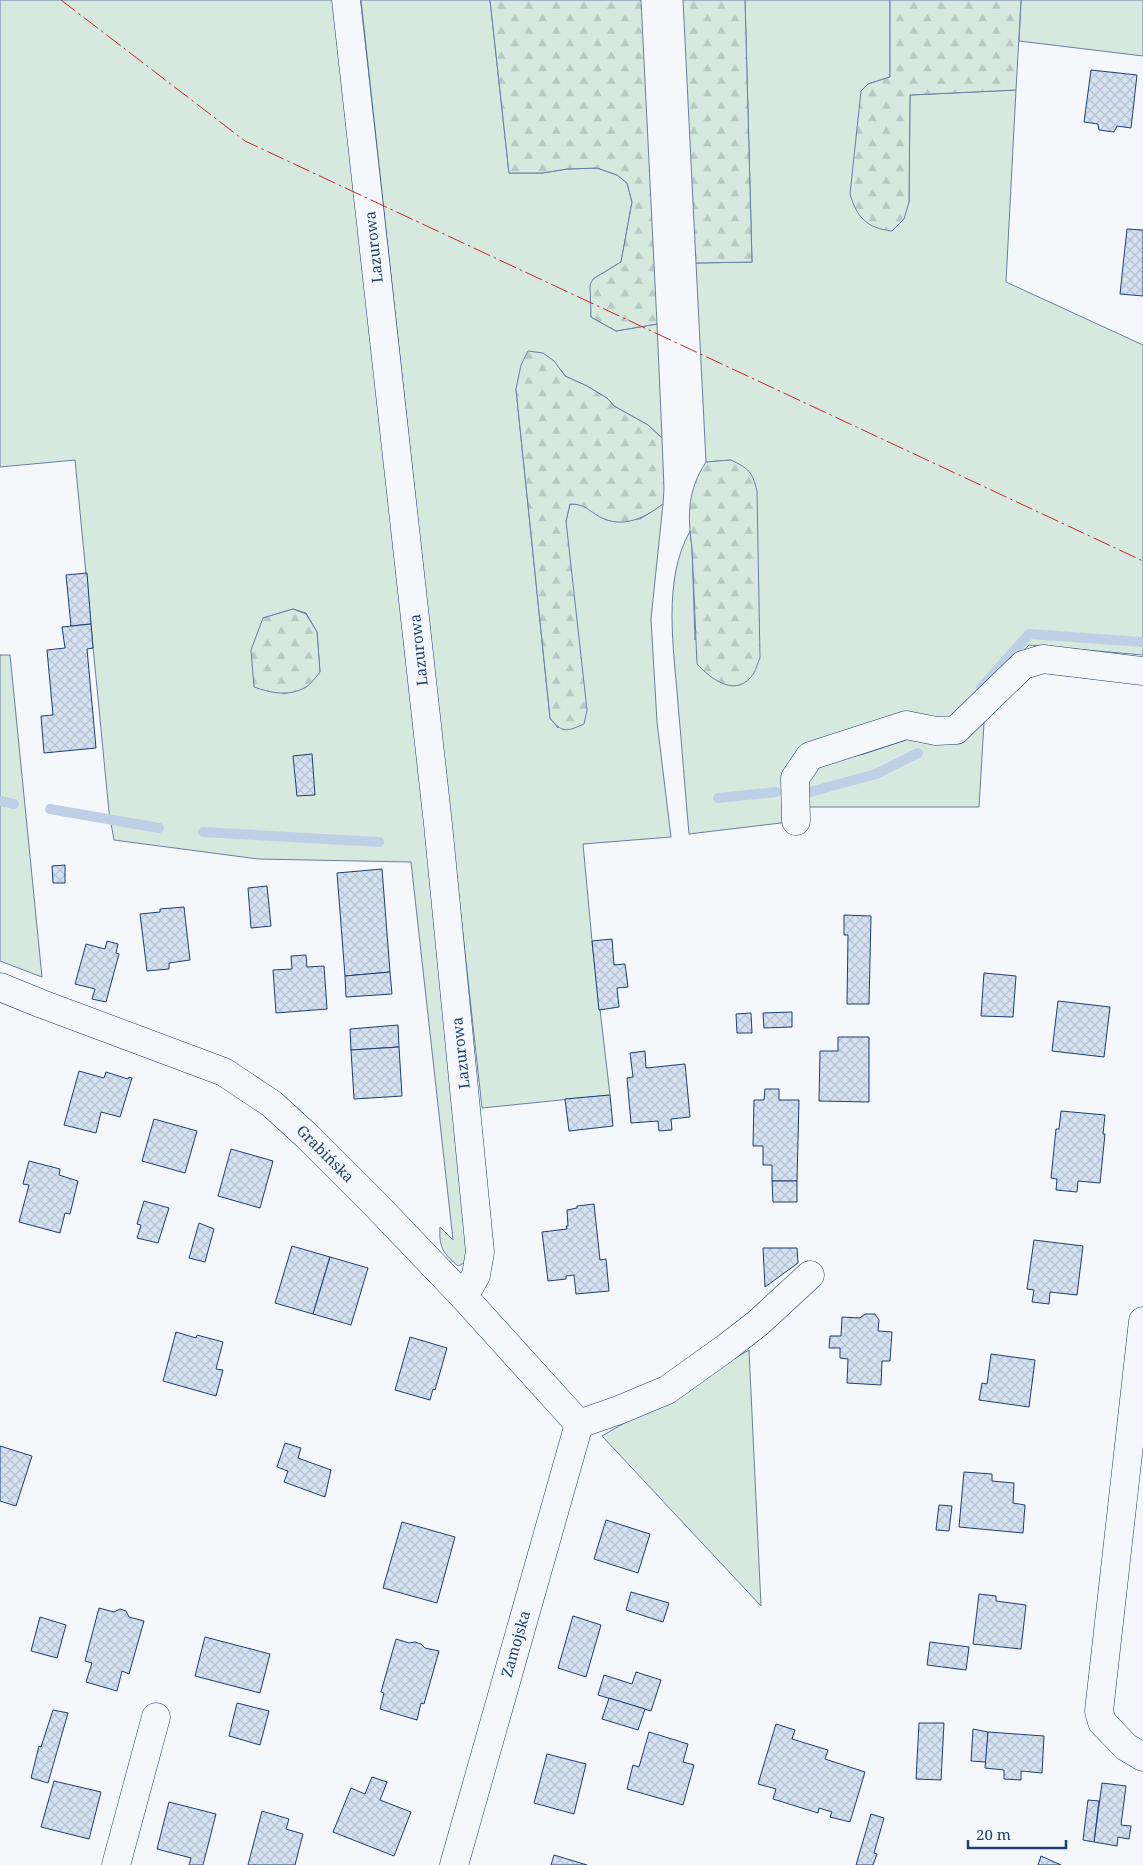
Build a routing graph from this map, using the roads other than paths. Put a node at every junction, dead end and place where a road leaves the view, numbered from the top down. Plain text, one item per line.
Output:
1 (346, 0) edge
2 (1143, 671) edge
3 (796, 821) dead end
4 (0, 987) edge
5 (810, 1275) dead end
6 (464, 1297) junction
7 (1143, 1321) edge
8 (579, 1424) junction
9 (156, 1717) dead end
10 (1143, 1757) edge
11 (116, 1865) edge
12 (454, 1865) edge

1 - 6 street, Lazurowa
2 - 3 street
4 - 6 street, Grabińska
5 - 8 street
6 - 8 street, Grabińska
7 - 10 street
8 - 12 street, Zamojska
9 - 11 street

